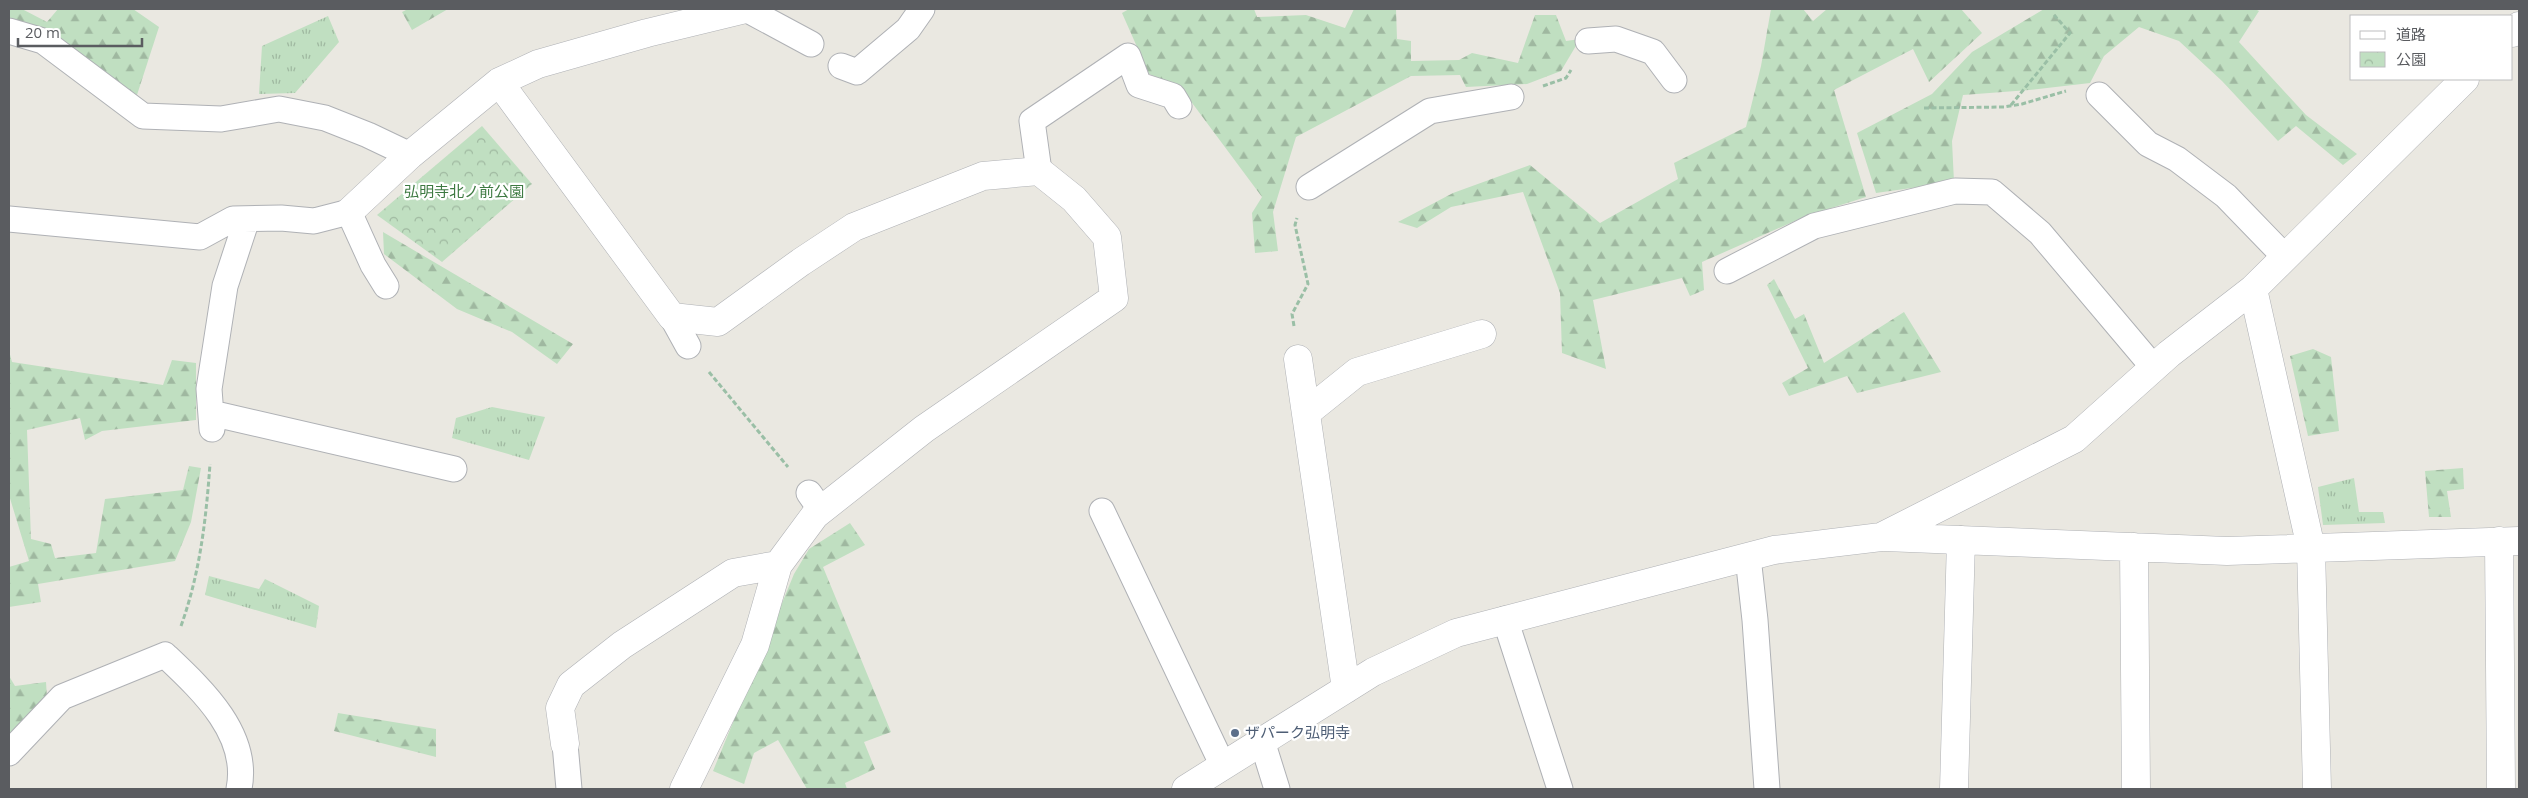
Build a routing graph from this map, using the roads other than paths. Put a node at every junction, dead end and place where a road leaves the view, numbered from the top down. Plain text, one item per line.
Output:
1 (746, 9) edge
2 (922, 9) edge
3 (9, 31) edge
4 (1588, 41) dead end
5 (811, 44) dead end
6 (841, 66) dead end
7 (1674, 80) dead end
8 (2464, 80) edge
9 (499, 82) junction
10 (2099, 95) road end
11 (1512, 97) dead end
12 (1179, 106) dead end
13 (410, 155) junction
14 (1039, 171) junction
15 (1309, 187) road end
16 (349, 212) junction
17 (9, 219) edge
18 (247, 219) junction
19 (2285, 256) junction
20 (1727, 271) dead end
21 (386, 286) dead end
22 (2253, 289) junction
23 (672, 317) junction
24 (1482, 334) dead end
25 (688, 346) road end
26 (1298, 359) road end
27 (2154, 368) junction
28 (1306, 413) junction
29 (454, 469) dead end
30 (1102, 511) dead end
31 (1881, 537) junction
32 (1961, 540) junction
33 (2509, 541) edge
34 (2134, 547) junction
35 (2311, 548) junction
36 (1748, 557) junction
37 (778, 565) junction
38 (1505, 620) junction
39 (1346, 689) junction
40 (1262, 741) junction
41 (565, 744) joint
42 (9, 753) edge
43 (1222, 766) junction
44 (239, 789) edge
45 (569, 789) edge
46 (684, 789) edge
47 (1186, 789) edge
48 (1278, 789) edge
49 (1560, 789) edge
50 (1767, 789) edge
51 (1954, 789) edge
52 (2136, 789) edge
53 (2317, 789) edge
54 (2501, 789) edge

1 - 5 lane
1 - 9 street
2 - 6 lane
3 - 13 lane
4 - 7 lane
8 - 19 street
9 - 13 street
9 - 23 street
10 - 19 lane
11 - 15 lane
12 - 14 lane
13 - 16 street
14 - 23 street
14 - 37 street
16 - 18 lane
16 - 21 lane
17 - 18 lane
18 - 29 lane
19 - 22 street
20 - 27 lane
22 - 27 street
22 - 35 street
23 - 25 lane
24 - 28 street
26 - 28 street
27 - 31 street
28 - 39 street
30 - 43 lane
31 - 32 street
31 - 36 street
32 - 34 street
32 - 51 street
33 - 35 street
33 - 54 street
34 - 35 street
34 - 52 street
35 - 53 street
36 - 38 street
36 - 50 lane
37 - 41 street
37 - 46 street
38 - 39 street
38 - 49 lane
39 - 40 street
40 - 43 street
40 - 48 lane
41 - 45 lane
42 - 44 lane
43 - 47 street

